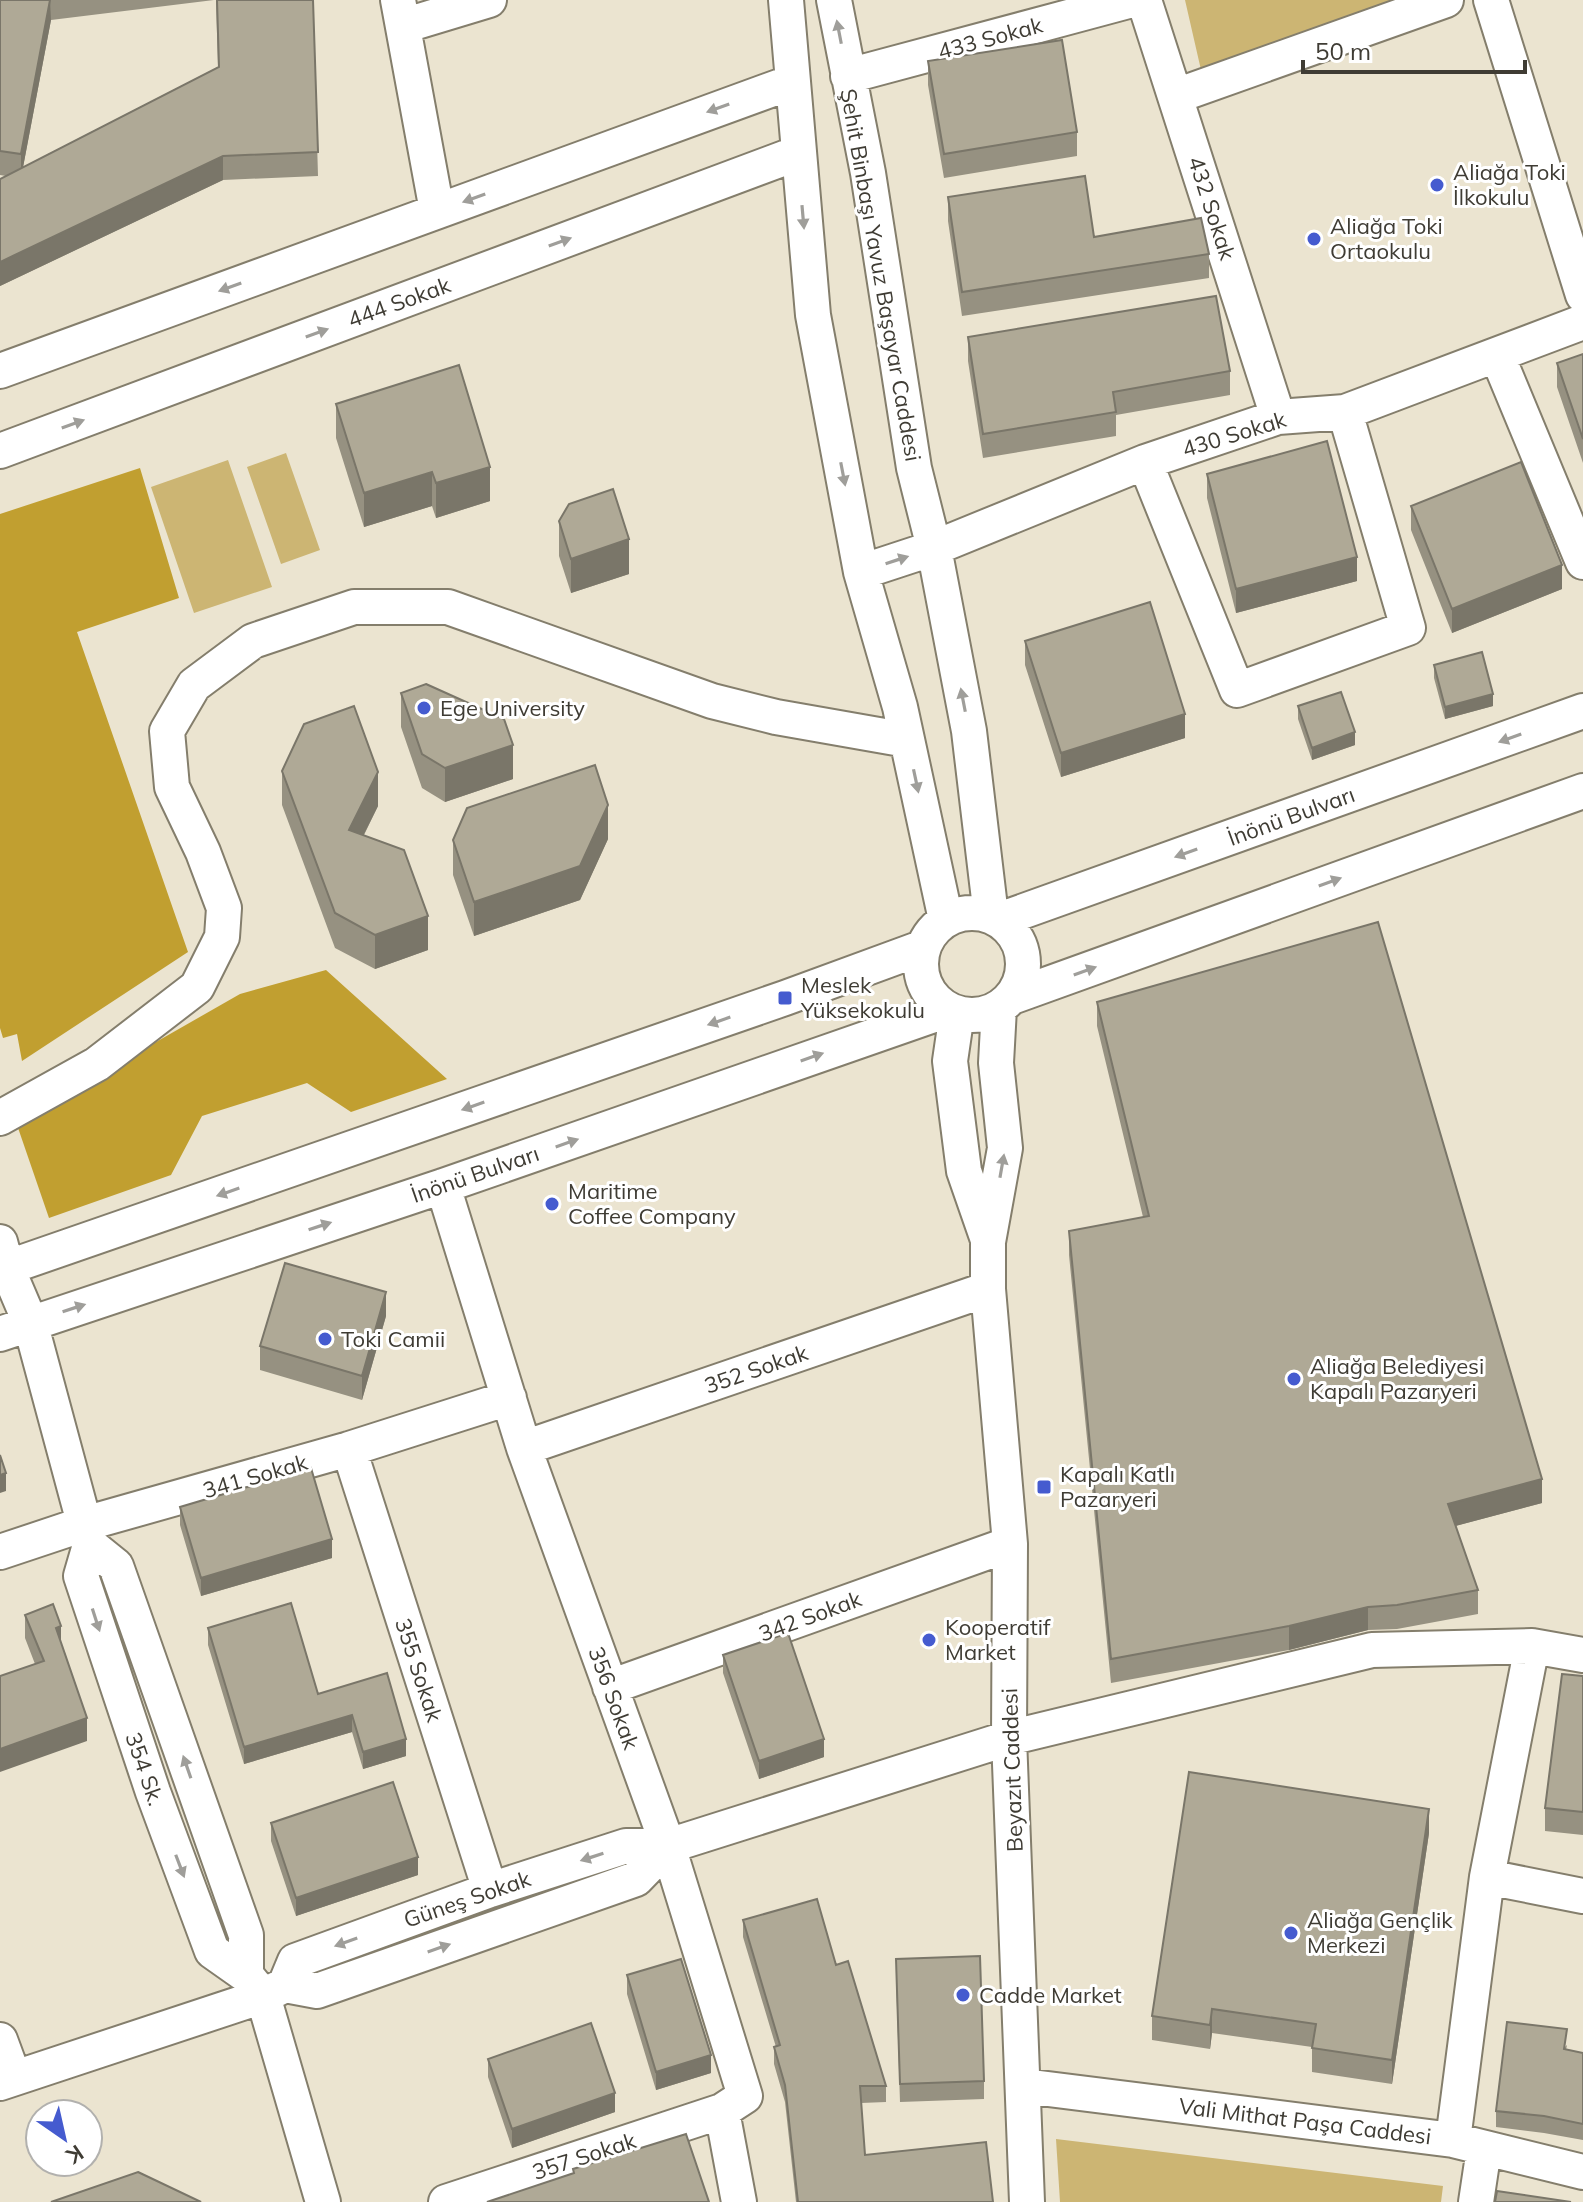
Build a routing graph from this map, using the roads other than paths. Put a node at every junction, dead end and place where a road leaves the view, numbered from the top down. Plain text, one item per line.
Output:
1 (489, 0) edge
2 (786, 0) edge
3 (834, 0) edge
4 (1132, 0) edge
5 (1144, 0) edge
6 (1446, 0) edge
7 (1491, 0) edge
8 (401, 13) edge
9 (848, 76) junction
10 (792, 82) junction
11 (1176, 96) junction
12 (798, 153) junction
13 (437, 211) junction
14 (1583, 295) edge
15 (1583, 322) edge
16 (1497, 355) junction
17 (0, 371) edge
18 (1345, 412) junction
19 (1278, 417) junction
20 (0, 451) edge
21 (1145, 462) junction
22 (934, 548) junction
23 (1583, 562) edge
24 (861, 572) junction
25 (1583, 711) edge
26 (907, 740) junction
27 (1583, 791) edge
28 (995, 918) junction
29 (946, 920) junction
30 (924, 947) junction
31 (1005, 1003) junction
32 (952, 1012) junction
33 (0, 1118) edge
34 (443, 1186) junction
35 (988, 1242) junction
36 (2, 1260) edge
37 (988, 1289) junction
38 (15, 1328) edge
39 (509, 1398) junction
40 (524, 1448) junction
41 (349, 1449) junction
42 (87, 1534) junction
43 (1010, 1544) junction
44 (0, 1552) edge
45 (1532, 1646) junction
46 (1583, 1655) edge
47 (610, 1687) junction
48 (1009, 1738) junction
49 (668, 1846) junction
50 (1487, 1877) junction
51 (490, 1890) junction
52 (1583, 1896) edge
53 (265, 1985) junction
54 (0, 2040) edge
55 (7, 2081) edge
56 (1024, 2086) junction
57 (722, 2111) junction
58 (1468, 2145) junction
59 (1583, 2172) edge
60 (323, 2202) edge
61 (446, 2202) edge
62 (739, 2202) edge
63 (1027, 2202) edge
64 (1476, 2202) edge

1 - 8 street
2 - 10 street
9 -> 3 street, Şehit Binbaşı Yavuz Başayar Caddesi
4 - 9 street, 433 Sokak
5 - 11 street, 432 Sokak
6 - 11 street
7 - 14 street
8 - 13 street
9 - 22 street, Şehit Binbaşı Yavuz Başayar Caddesi
10 - 12 street
10 -> 13 street
11 - 19 street, 432 Sokak
20 -> 12 street, 444 Sokak
12 -> 24 street
13 -> 17 street
15 - 16 street, 430 Sokak
16 - 18 street, 430 Sokak
16 - 23 street
18 - 19 street, 430 Sokak
18 - 21 street
19 - 21 street, 430 Sokak
21 - 22 street, 430 Sokak
24 -> 22 street
28 -> 22 street, Şehit Binbaşı Yavuz Başayar Caddesi
24 - 26 street
25 -> 28 street, İnönü Bulvarı
26 -> 29 street
26 - 33 street
31 -> 27 street
28 - 29 street
28 - 31 street
29 - 30 street
30 - 32 street
30 -> 36 street
31 - 32 street
35 -> 31 street, Beyazıt Caddesi
34 -> 32 street, İnönü Bulvarı
32 - 35 street, Beyazıt Caddesi
38 -> 34 street, İnönü Bulvarı
34 - 39 street, 356 Sokak
35 - 37 street, Beyazıt Caddesi
36 - 38 street, 354 Sk.
37 - 40 street, 352 Sokak
37 - 43 street, Beyazıt Caddesi
38 - 42 street, 354 Sk.
39 - 40 street, 356 Sokak
39 - 41 street, 341 Sokak
40 - 47 street, 356 Sokak
41 - 42 street, 341 Sokak
41 - 51 street, 355 Sokak
42 - 44 street, 341 Sokak
42 - 53 street, 354 Sk.
43 - 47 street, 342 Sokak
43 - 48 street, Beyazıt Caddesi
45 - 46 street, Güneş Sokak
45 - 48 street, Güneş Sokak
45 - 50 street
47 - 49 street, 356 Sokak
48 - 49 street, Güneş Sokak
48 - 56 street, Beyazıt Caddesi
49 -> 51 street, Güneş Sokak
53 -> 49 street, Güneş Sokak
49 - 57 street, 356 Sokak
50 - 52 street
50 - 58 street
51 -> 53 street, Güneş Sokak
53 - 55 street, Güneş Sokak
53 - 60 street
54 - 55 street
56 - 58 street, Vali Mithat Paşa Caddesi
56 - 63 street, Beyazıt Caddesi
57 - 61 street, 357 Sokak
57 - 62 street
58 - 59 street, Vali Mithat Paşa Caddesi
58 - 64 street

